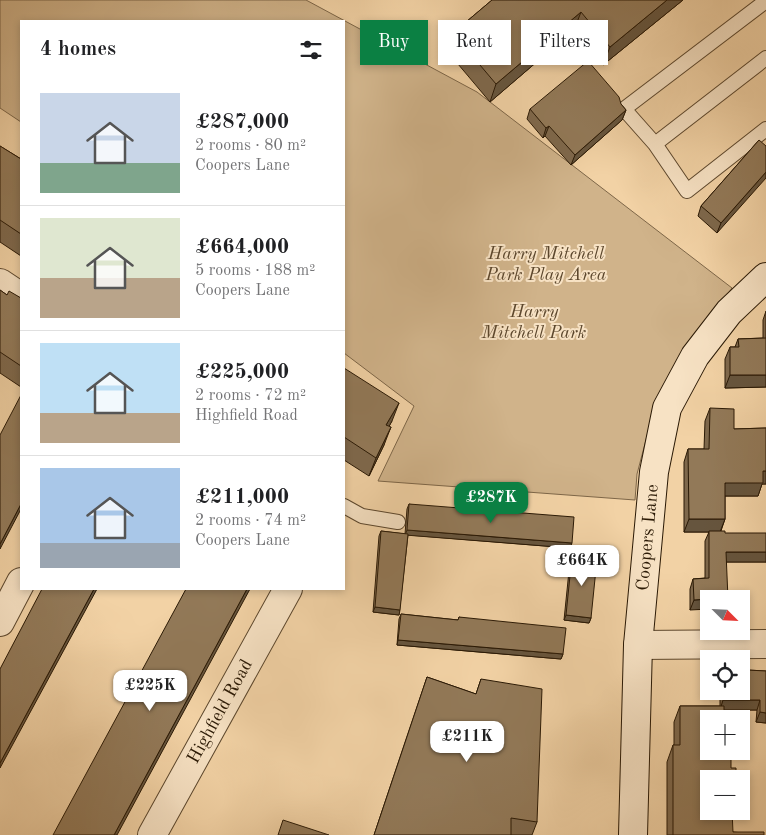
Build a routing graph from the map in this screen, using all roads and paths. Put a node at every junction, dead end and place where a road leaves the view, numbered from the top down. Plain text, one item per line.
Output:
1 (766, 1) edge
2 (766, 58) edge
3 (766, 129) edge
4 (655, 144) junction
5 (766, 277) edge
6 (0, 283) edge
7 (20, 296) edge
8 (345, 507) edge
9 (398, 522) dead end
10 (20, 584) edge
11 (287, 590) edge
12 (0, 622) edge
13 (766, 644) edge
14 (638, 645) junction
15 (152, 835) edge
16 (633, 835) edge

1 - 4 lane
2 - 4 lane
3 - 4 lane
5 - 14 street, Coopers Lane
6 - 7 street
8 - 9 lane
10 - 12 street
11 - 15 street, Highfield Road
13 - 14 street
14 - 16 street, Coopers Lane

